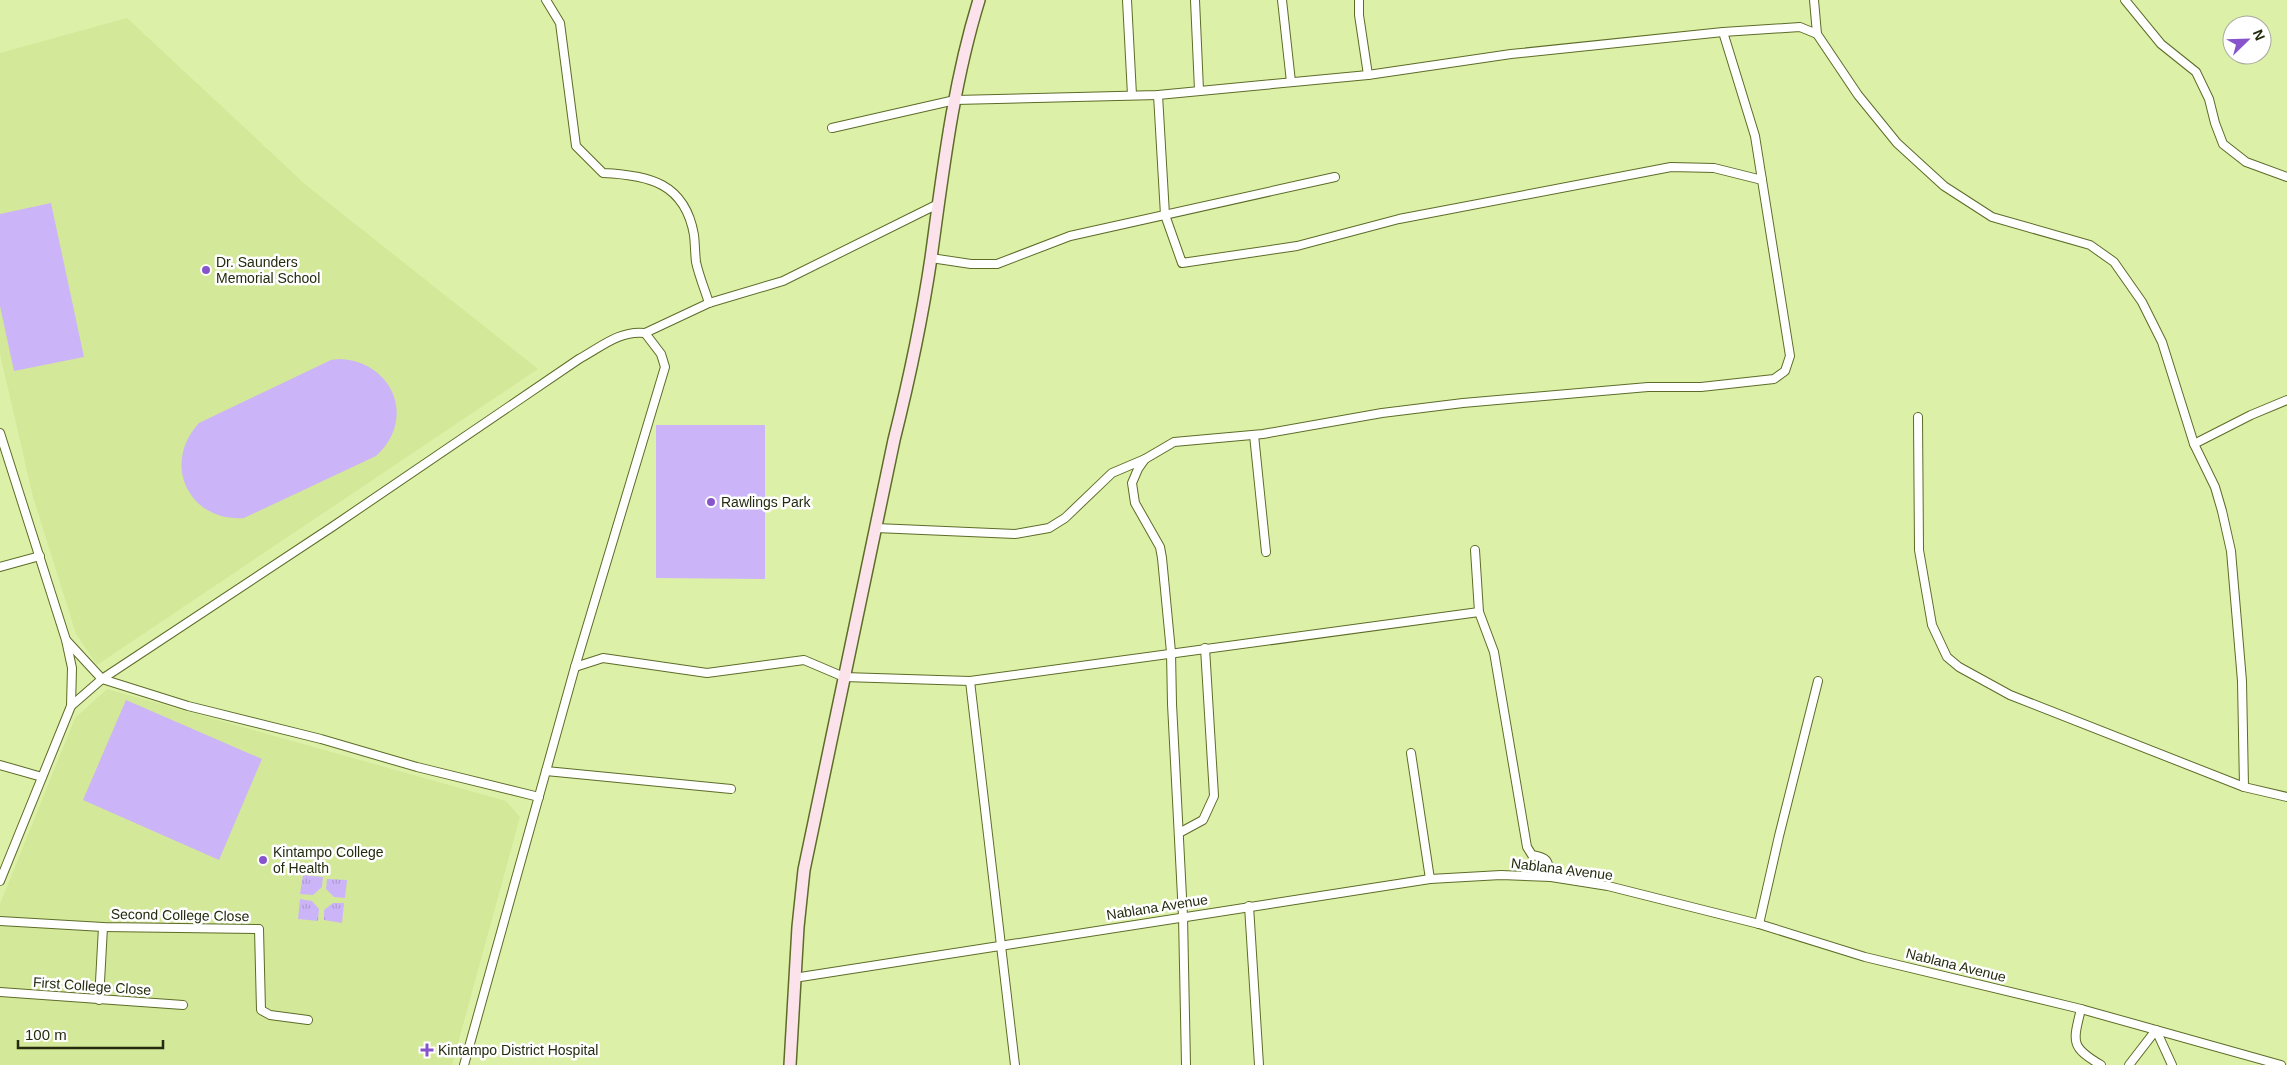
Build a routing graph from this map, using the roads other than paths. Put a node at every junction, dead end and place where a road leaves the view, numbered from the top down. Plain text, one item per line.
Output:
1 (546, 0) edge
2 (979, 0) edge
3 (1127, 0) edge
4 (1195, 0) edge
5 (1282, 0) edge
6 (1359, 0) edge
7 (1814, 0) edge
8 (2125, 0) edge
9 (1723, 32) junction
10 (1817, 34) junction
11 (1368, 75) junction
12 (1291, 82) junction
13 (1199, 90) junction
14 (1132, 95) junction
15 (1158, 95) junction
16 (955, 100) junction
17 (832, 128) dead end
18 (1335, 176) dead end
19 (2287, 177) edge
20 (1762, 180) junction
21 (938, 204) junction
22 (1165, 215) junction
23 (931, 258) junction
24 (709, 303) junction
25 (645, 333) junction
26 (2287, 400) edge
27 (1918, 417) dead end
28 (0, 433) edge
29 (1254, 434) junction
30 (2194, 444) junction
31 (1145, 459) junction
32 (876, 528) junction
33 (1475, 550) dead end
34 (1266, 552) dead end
35 (40, 556) junction
36 (0, 566) edge
37 (1480, 612) junction
38 (66, 640) junction
39 (1205, 648) junction
40 (1171, 652) junction
41 (575, 666) junction
42 (844, 676) junction
43 (102, 679) junction
44 (970, 681) junction
45 (1818, 681) dead end
46 (71, 706) junction
47 (1411, 752) dead end
48 (0, 765) edge
49 (546, 771) junction
50 (42, 777) junction
51 (2244, 787) junction
52 (731, 789) dead end
53 (539, 797) junction
54 (2287, 797) edge
55 (1179, 833) junction
56 (1551, 878) junction
57 (1430, 879) junction
58 (0, 881) edge
59 (1249, 906) junction
60 (1183, 916) junction
61 (0, 921) edge
62 (1759, 924) junction
63 (103, 927) junction
64 (1000, 944) junction
65 (794, 978) junction
66 (0, 992) edge
67 (99, 1000) junction
68 (183, 1005) dead end
69 (2081, 1009) junction
70 (308, 1020) dead end
71 (2156, 1030) junction
72 (464, 1065) edge
73 (790, 1065) edge
74 (1015, 1065) edge
75 (1186, 1065) edge
76 (1259, 1065) edge
77 (2101, 1065) edge
78 (2129, 1065) edge
79 (2172, 1065) edge
80 (2281, 1065) edge

1 - 24 street
2 - 16 main road
3 - 14 street
4 - 13 street
5 - 12 street
6 - 11 street
7 - 10 street
8 - 19 street
9 - 10 street
9 - 11 street
9 - 20 street
10 - 30 street
11 - 12 street
12 - 13 street
13 - 15 street
14 - 15 street
14 - 16 street
15 - 22 street
16 - 17 street
16 - 21 main road
18 - 22 street
20 - 22 street
20 - 29 street
21 - 23 main road
21 - 24 street
22 - 23 street
23 - 32 main road
24 - 25 street
25 - 41 street
25 - 43 street
26 - 30 street
27 - 51 street
28 - 35 street
29 - 31 street
29 - 34 street
30 - 51 street
31 - 32 street
31 - 40 street
32 - 42 main road
33 - 37 street
35 - 36 street
35 - 38 street
37 - 39 street
37 - 56 street
38 - 43 street
38 - 46 street
39 - 40 street
39 - 55 street
40 - 44 street
40 - 55 street
41 - 42 street
41 - 49 street
42 - 44 street
42 - 65 main road
43 - 46 street
43 - 53 street
44 - 64 street
45 - 62 street
46 - 50 street
47 - 57 street
48 - 50 street
49 - 52 street
49 - 53 street
50 - 58 street
51 - 54 street
53 - 72 street
55 - 60 street
56 - 57 street, Nablana Avenue
56 - 62 street, Nablana Avenue
57 - 59 street, Nablana Avenue
59 - 60 street, Nablana Avenue
59 - 76 street
60 - 64 street, Nablana Avenue
60 - 75 street
61 - 63 street, Second College Close
62 - 69 street, Nablana Avenue
63 - 67 street
63 - 70 street, Second College Close
64 - 65 street, Nablana Avenue
64 - 74 street
65 - 73 main road
66 - 67 street, First College Close
67 - 68 street, First College Close
69 - 71 street, Nablana Avenue
69 - 77 street
71 - 78 street
71 - 79 street
71 - 80 street, Nablana Avenue

